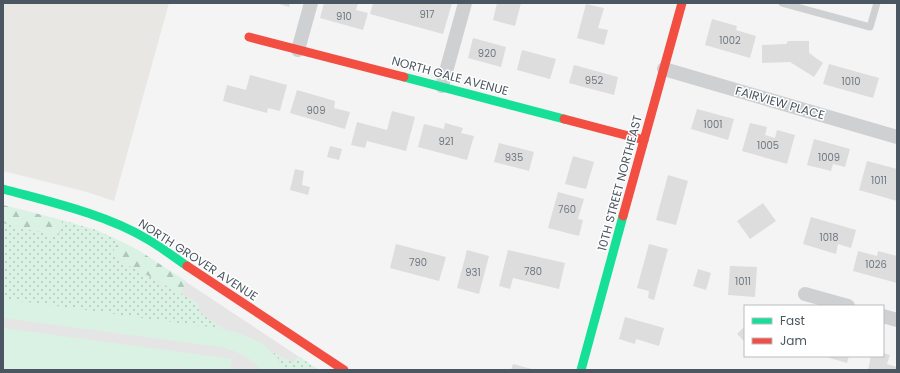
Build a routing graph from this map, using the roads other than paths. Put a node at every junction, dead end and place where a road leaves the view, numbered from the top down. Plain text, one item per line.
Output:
1 (311, 3) edge
2 (465, 3) edge
3 (682, 3) edge
4 (782, 3) edge
5 (877, 3) edge
6 (249, 37) dead end
7 (298, 50) junction
8 (664, 69) junction
9 (442, 86) junction
10 (897, 137) edge
11 (644, 140) junction
12 (3, 189) edge
13 (805, 294) dead end
14 (844, 305) edge
15 (884, 316) edge
16 (897, 320) edge
17 (344, 370) edge
18 (581, 370) edge

1 - 7 street
2 - 9 street
3 - 8 street, 10TH STREET NORTHEAST
4 - 5 lane
6 - 7 street, NORTH GALE AVENUE
7 - 9 street, NORTH GALE AVENUE
8 - 10 street, FAIRVIEW PLACE
8 - 11 street, 10TH STREET NORTHEAST
9 - 11 street, NORTH GALE AVENUE
11 - 18 street, 10TH STREET NORTHEAST
12 - 17 street, NORTH GROVER AVENUE
13 - 14 street
15 - 16 street

